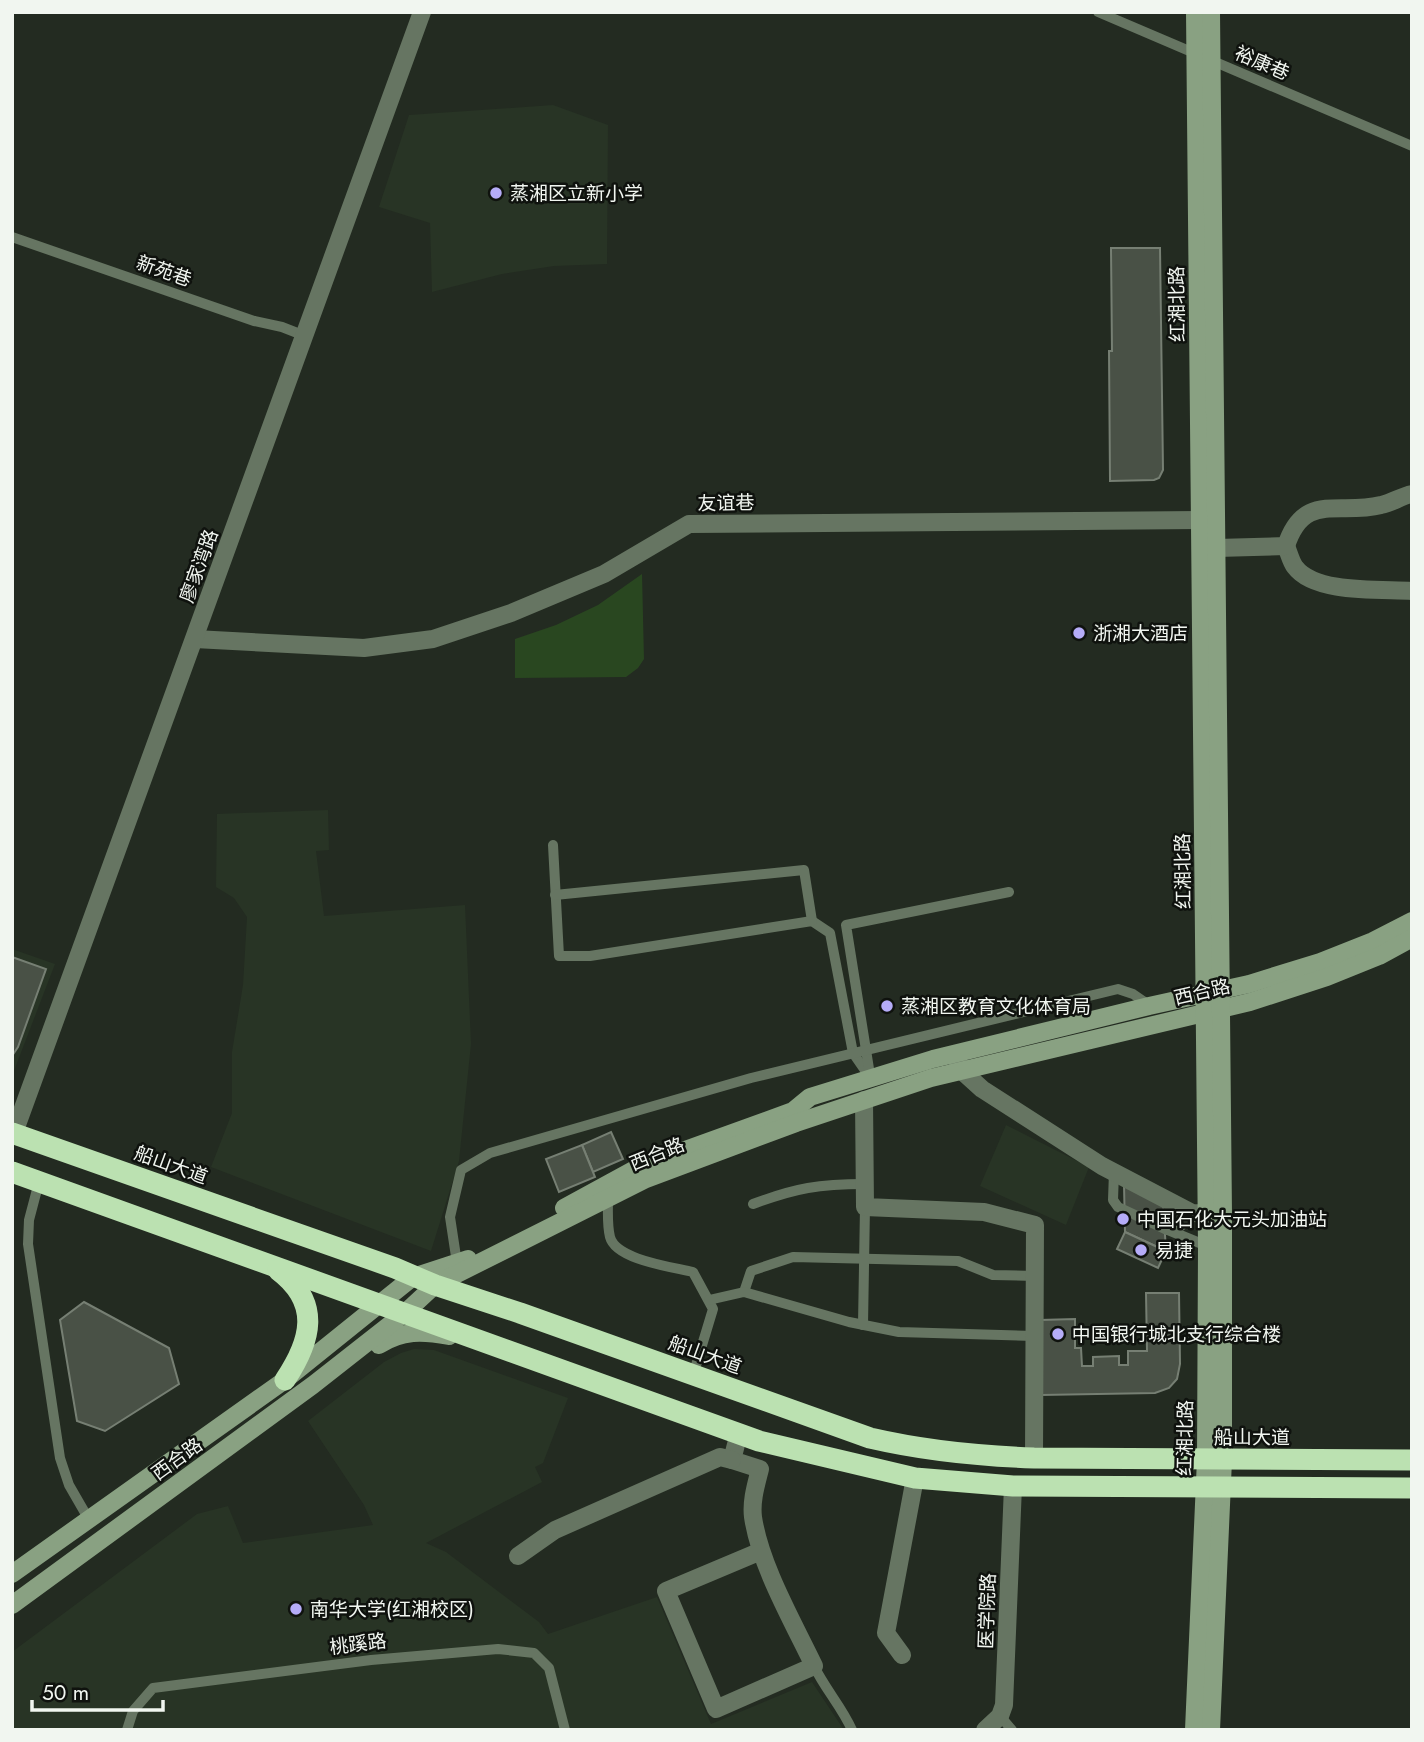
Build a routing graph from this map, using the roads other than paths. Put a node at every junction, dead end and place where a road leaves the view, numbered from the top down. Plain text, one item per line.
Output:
1 (422, 12) edge
2 (1098, 12) edge
3 (1195, 12) edge
4 (1211, 12) edge
5 (1204, 57) junction
6 (1412, 146) edge
7 (12, 237) edge
8 (305, 335) junction
9 (1412, 494) edge
10 (1200, 520) junction
11 (1286, 546) junction
12 (1217, 548) junction
13 (1412, 591) edge
14 (195, 639) junction
15 (552, 845) dead end
16 (1009, 892) dead end
17 (555, 895) junction
18 (812, 921) junction
19 (1412, 921) edge
20 (1412, 938) edge
21 (1213, 992) junction
22 (1149, 1006) junction
23 (1213, 1011) junction
24 (868, 1049) junction
25 (853, 1053) junction
26 (958, 1062) junction
27 (870, 1079) junction
28 (870, 1098) junction
29 (13, 1133) edge
30 (12, 1172) edge
31 (1114, 1172) junction
32 (40, 1182) junction
33 (864, 1184) junction
34 (608, 1199) junction
35 (753, 1204) dead end
36 (865, 1207) junction
37 (1208, 1214) junction
38 (1167, 1230) junction
39 (1207, 1246) junction
40 (864, 1258) junction
41 (457, 1263) junction
42 (271, 1265) junction
43 (1035, 1276) junction
44 (413, 1277) junction
45 (435, 1285) junction
46 (744, 1292) junction
47 (709, 1300) junction
48 (377, 1304) junction
49 (406, 1312) junction
50 (863, 1325) junction
51 (1034, 1336) junction
52 (491, 1343) junction
53 (693, 1375) junction
54 (285, 1380) junction
55 (313, 1385) junction
56 (739, 1433) junction
57 (1034, 1458) junction
58 (732, 1460) junction
59 (1214, 1460) junction
60 (1412, 1461) edge
61 (915, 1478) junction
62 (1013, 1486) junction
63 (1213, 1487) junction
64 (1412, 1488) edge
65 (88, 1518) junction
66 (761, 1551) junction
67 (518, 1556) dead end
68 (12, 1574) edge
69 (12, 1605) edge
70 (902, 1655) dead end
71 (814, 1666) junction
72 (1006, 1723) edge
73 (127, 1730) edge
74 (565, 1730) edge
75 (852, 1730) edge
76 (985, 1730) edge
77 (1194, 1730) edge
78 (1211, 1730) edge

1 - 8 street, 廖家湾路
2 - 5 lane, 裕康巷
3 - 5 main road, 红湘北路
4 - 5 main road, 红湘北路
5 - 6 lane, 裕康巷
5 - 10 main road, 红湘北路
5 - 12 main road, 红湘北路
7 - 8 lane, 新苑巷
8 - 14 street, 廖家湾路
9 - 11 street
10 - 14 street, 友谊巷
10 - 21 main road, 红湘北路
11 - 12 street
11 - 13 street
12 - 21 main road, 红湘北路
14 - 29 street, 廖家湾路
15 - 17 lane
16 - 24 lane
17 - 18 lane
17 - 18 lane
18 - 25 lane
19 - 21 main road, 西合路
20 - 23 main road, 西合路
21 - 22 main road, 西合路
21 - 23 main road, 红湘北路
22 - 24 lane
22 - 26 main road, 西合路
23 - 26 main road, 西合路
23 - 37 main road, 红湘北路
24 - 25 lane
24 - 27 lane
25 - 27 lane
25 - 41 lane
26 - 27 main road, 西合路
26 - 28 main road, 西合路
26 - 31 street
27 - 28 main road
27 - 41 main road, 西合路
28 - 33 street
28 - 34 main road, 西合路
29 - 44 highway, 船山大道
30 - 32 highway
31 - 37 street
31 - 38 lane
32 - 42 highway
32 - 65 lane
33 - 35 lane
33 - 36 street
34 - 45 main road, 西合路
34 - 47 lane
36 - 40 lane
36 - 43 street
37 - 38 lane
37 - 39 main road, 红湘北路
37 - 59 main road, 红湘北路
38 - 39 lane
39 - 59 main road, 红湘北路
40 - 43 lane
40 - 46 lane
40 - 50 lane
41 - 44 main road, 西合路
42 - 48 highway
42 - 54 highway
43 - 51 street
44 - 45 highway, 船山大道
44 - 48 main road, 西合路
45 - 49 main road, 西合路
45 - 53 highway, 船山大道
46 - 47 lane
46 - 50 lane
47 - 53 lane
48 - 49 highway
48 - 54 main road, 西合路
49 - 52 highway
49 - 55 main road, 西合路
50 - 51 lane
51 - 57 street
52 - 55 main road
52 - 56 highway
53 - 57 highway, 船山大道
54 - 65 main road, 西合路
55 - 69 main road, 西合路
56 - 58 street
56 - 61 highway
57 - 59 highway, 船山大道
58 - 66 street
58 - 67 street
59 - 60 highway, 船山大道
59 - 63 main road, 红湘北路
61 - 62 highway
61 - 70 street
62 - 63 highway
62 - 72 street, 医学院路
63 - 64 highway
63 - 77 main road, 红湘北路
63 - 78 main road, 红湘北路
65 - 68 main road, 西合路
66 - 71 street
66 - 71 street
71 - 75 lane
72 - 76 street, 医学院路
73 - 74 lane, 桃蹊路

